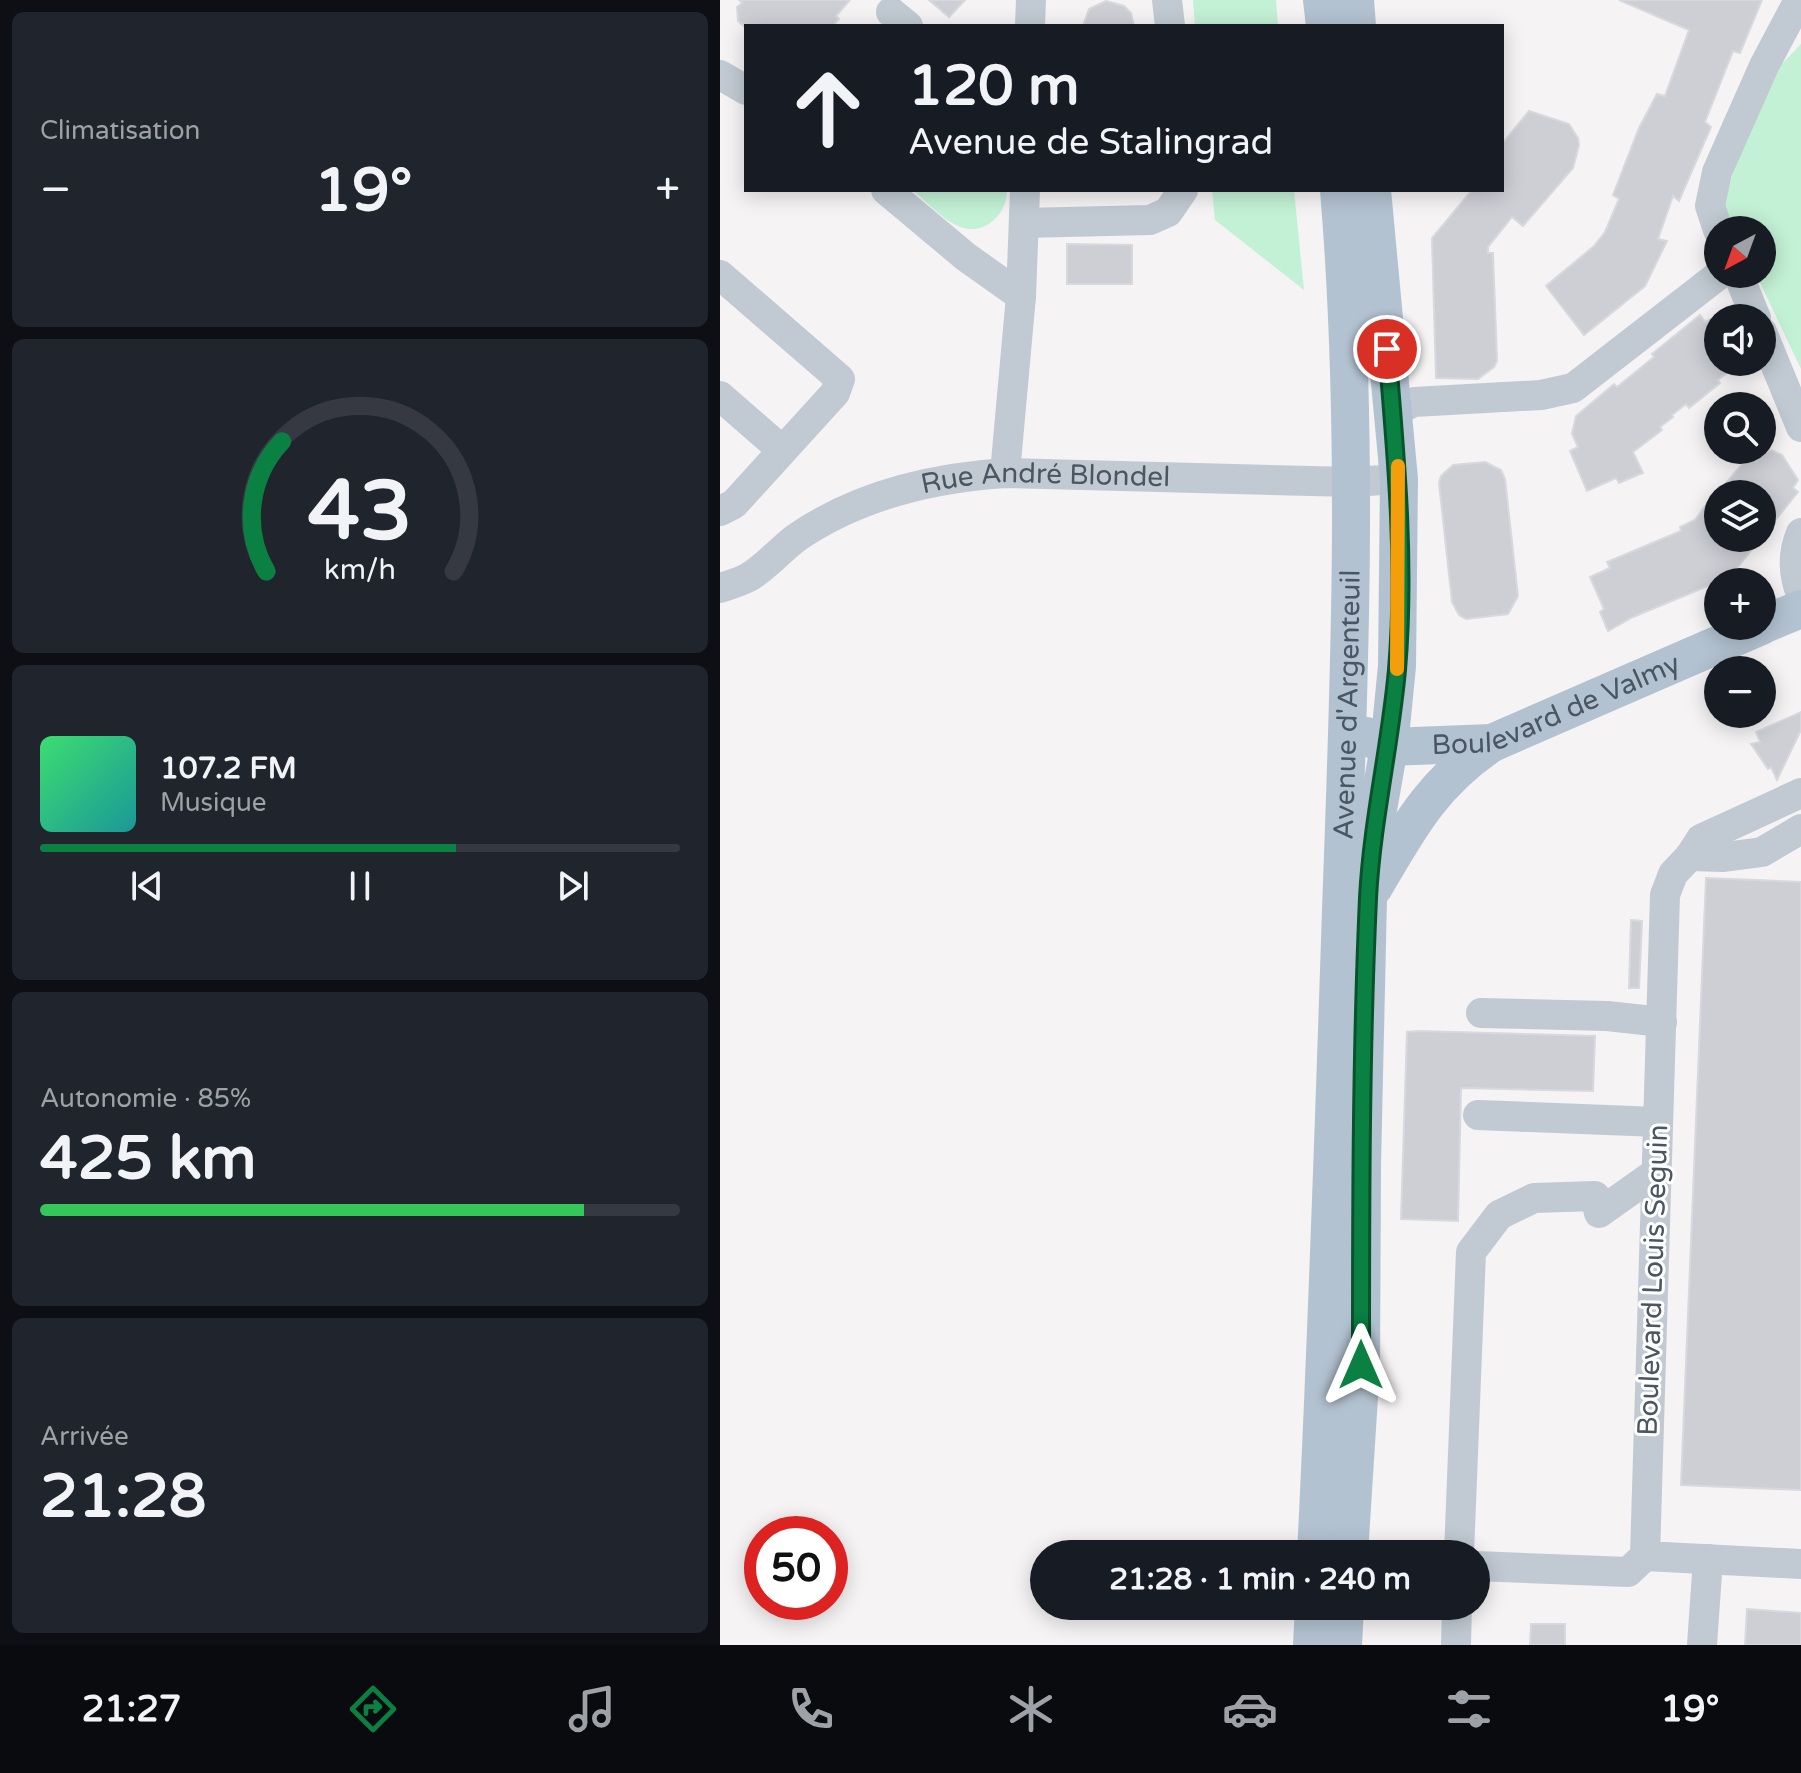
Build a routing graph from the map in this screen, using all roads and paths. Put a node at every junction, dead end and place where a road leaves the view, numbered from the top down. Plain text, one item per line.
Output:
1 (1031, 0) edge
2 (1167, 0) edge
3 (1322, 0) edge
4 (1355, 0) edge
5 (1799, 0) edge
6 (1030, 24) edge
7 (1170, 24) edge
8 (1325, 24) edge
9 (1357, 24) edge
10 (720, 75) edge
11 (744, 89) edge
12 (888, 192) edge
13 (1025, 192) edge
14 (1182, 192) edge
15 (1339, 192) edge
16 (1372, 192) edge
17 (1713, 216) edge
18 (1024, 223) junction
19 (720, 275) edge
20 (1704, 286) edge
21 (1021, 296) junction
22 (1776, 366) edge
23 (720, 396) edge
24 (1392, 412) junction
25 (1801, 427) edge
26 (782, 450) junction
27 (1005, 473) junction
28 (1399, 479) junction
29 (1351, 482) junction
30 (720, 511) edge
31 (1801, 533) edge
32 (720, 588) edge
33 (1801, 595) edge
34 (1801, 609) edge
35 (1776, 620) edge
36 (1729, 640) edge
37 (1347, 728) junction
38 (1492, 743) junction
39 (1389, 747) junction
40 (1801, 793) edge
41 (1345, 811) junction
42 (1795, 839) edge
43 (1384, 843) junction
44 (1690, 856) junction
45 (1481, 1013) dead end
46 (1662, 1022) junction
47 (1478, 1115) dead end
48 (1658, 1122) junction
49 (1657, 1172) junction
50 (1317, 1540) edge
51 (1350, 1540) edge
52 (1460, 1540) edge
53 (1645, 1556) junction
54 (1708, 1559) junction
55 (1801, 1564) edge
56 (1490, 1566) edge
57 (1313, 1620) edge
58 (1344, 1620) edge
59 (1457, 1620) edge
60 (1312, 1645) edge
61 (1343, 1645) edge
62 (1456, 1645) edge
63 (1702, 1645) edge

1 - 6 street
2 - 7 street
3 - 8 main road
4 - 9 main road
5 - 17 street
10 - 11 street
12 - 21 street
13 - 18 street
14 - 18 street
15 - 29 main road, Avenue d'Argenteuil
16 - 24 main road
18 - 21 street
19 - 26 street
20 - 24 street
21 - 27 street
22 - 25 street
23 - 26 street
24 - 28 main road
26 - 30 street
27 - 29 street, Rue André Blondel
27 - 32 street, Rue André Blondel
28 - 29 street, Rue André Blondel
28 - 39 main road
29 - 37 main road, Avenue d'Argenteuil
31 - 33 street
34 - 35 main road, Boulevard de Valmy
36 - 38 main road, Boulevard de Valmy
37 - 39 main road, Boulevard de Valmy
37 - 41 main road, Avenue d'Argenteuil
38 - 39 main road, Boulevard de Valmy
38 - 43 main road
39 - 41 main road, Boulevard de Valmy
39 - 43 main road
40 - 44 street, Boulevard Louis Seguin
41 - 50 main road, Avenue d'Argenteuil
42 - 44 street
43 - 51 main road
44 - 46 street, Boulevard Louis Seguin
45 - 46 street
46 - 48 street, Boulevard Louis Seguin
47 - 48 street
48 - 49 street, Boulevard Louis Seguin
49 - 52 street
49 - 53 street, Boulevard Louis Seguin
53 - 54 street
53 - 56 street
54 - 55 street
54 - 63 street
57 - 60 main road
58 - 61 main road
59 - 62 street

